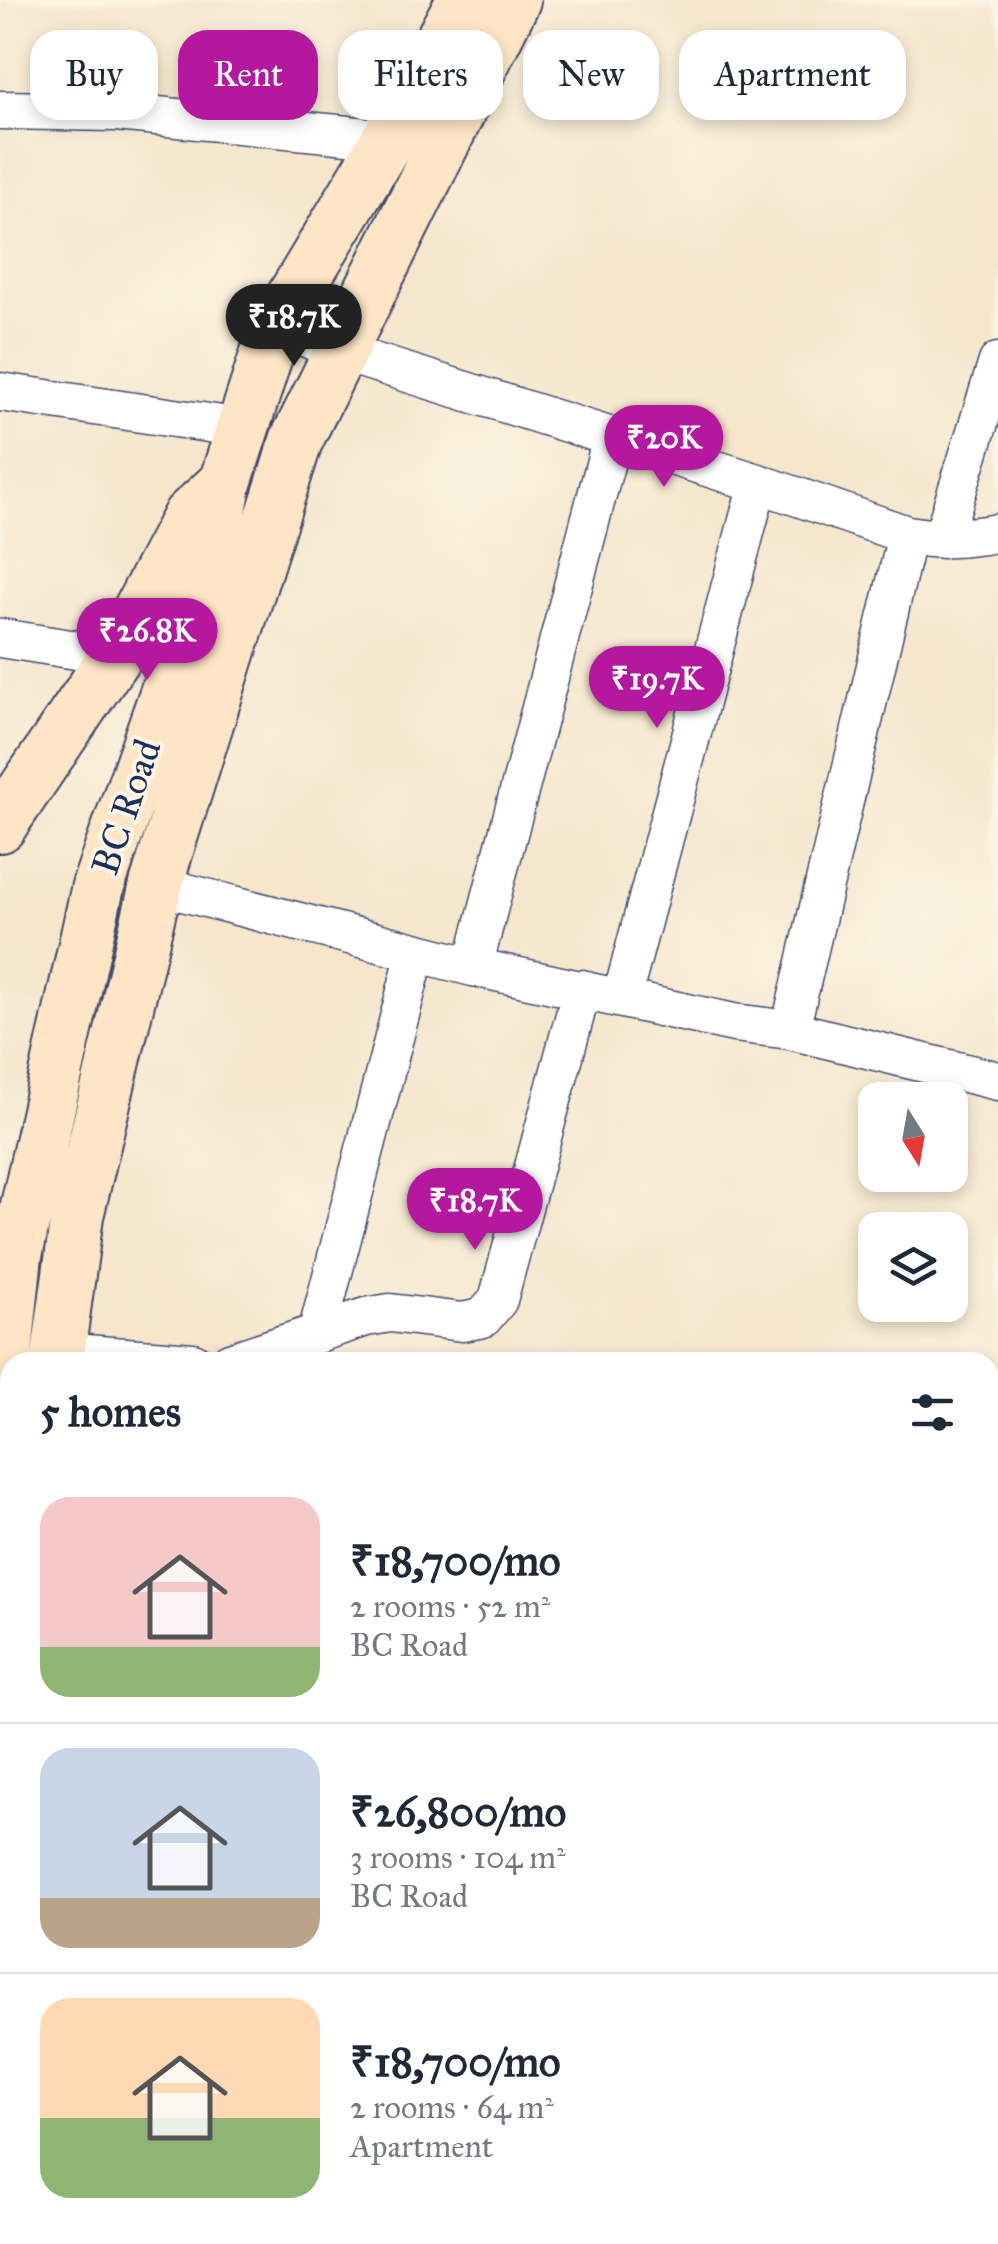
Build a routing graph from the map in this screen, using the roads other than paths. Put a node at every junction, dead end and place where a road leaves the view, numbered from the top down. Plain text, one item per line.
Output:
1 (464, 0) edge
2 (514, 0) edge
3 (0, 110) edge
4 (388, 139) junction
5 (276, 325) junction
6 (338, 350) junction
7 (998, 362) edge
8 (0, 392) edge
9 (242, 428) junction
10 (612, 438) junction
11 (225, 483) junction
12 (758, 483) junction
13 (998, 533) edge
14 (924, 537) junction
15 (0, 638) edge
16 (110, 664) junction
17 (189, 699) junction
18 (0, 826) edge
19 (156, 884) junction
20 (416, 953) junction
21 (472, 968) junction
22 (582, 989) junction
23 (622, 997) junction
24 (790, 1030) junction
25 (998, 1081) edge
26 (317, 1334) junction
27 (3, 1351) edge
28 (59, 1352) edge
29 (261, 1352) edge

1 - 4 street, BC Road
2 - 6 street
3 - 4 street
4 - 5 street, BC Road
5 - 6 street
5 - 9 street, BC Road
6 - 10 street
6 - 17 street
7 - 14 street
8 - 9 street
9 - 11 street, BC Road
10 - 12 street
10 - 21 street
11 - 16 street
11 - 17 street, BC Road
12 - 14 street
12 - 23 street
13 - 14 street
14 - 24 street
15 - 16 street
16 - 17 street
16 - 18 street
17 - 19 street
17 - 27 street, BC Road
19 - 20 street
19 - 28 street
20 - 21 street
20 - 26 street
21 - 22 street
22 - 23 street
22 - 26 street
23 - 24 street
24 - 25 street
26 - 29 street

